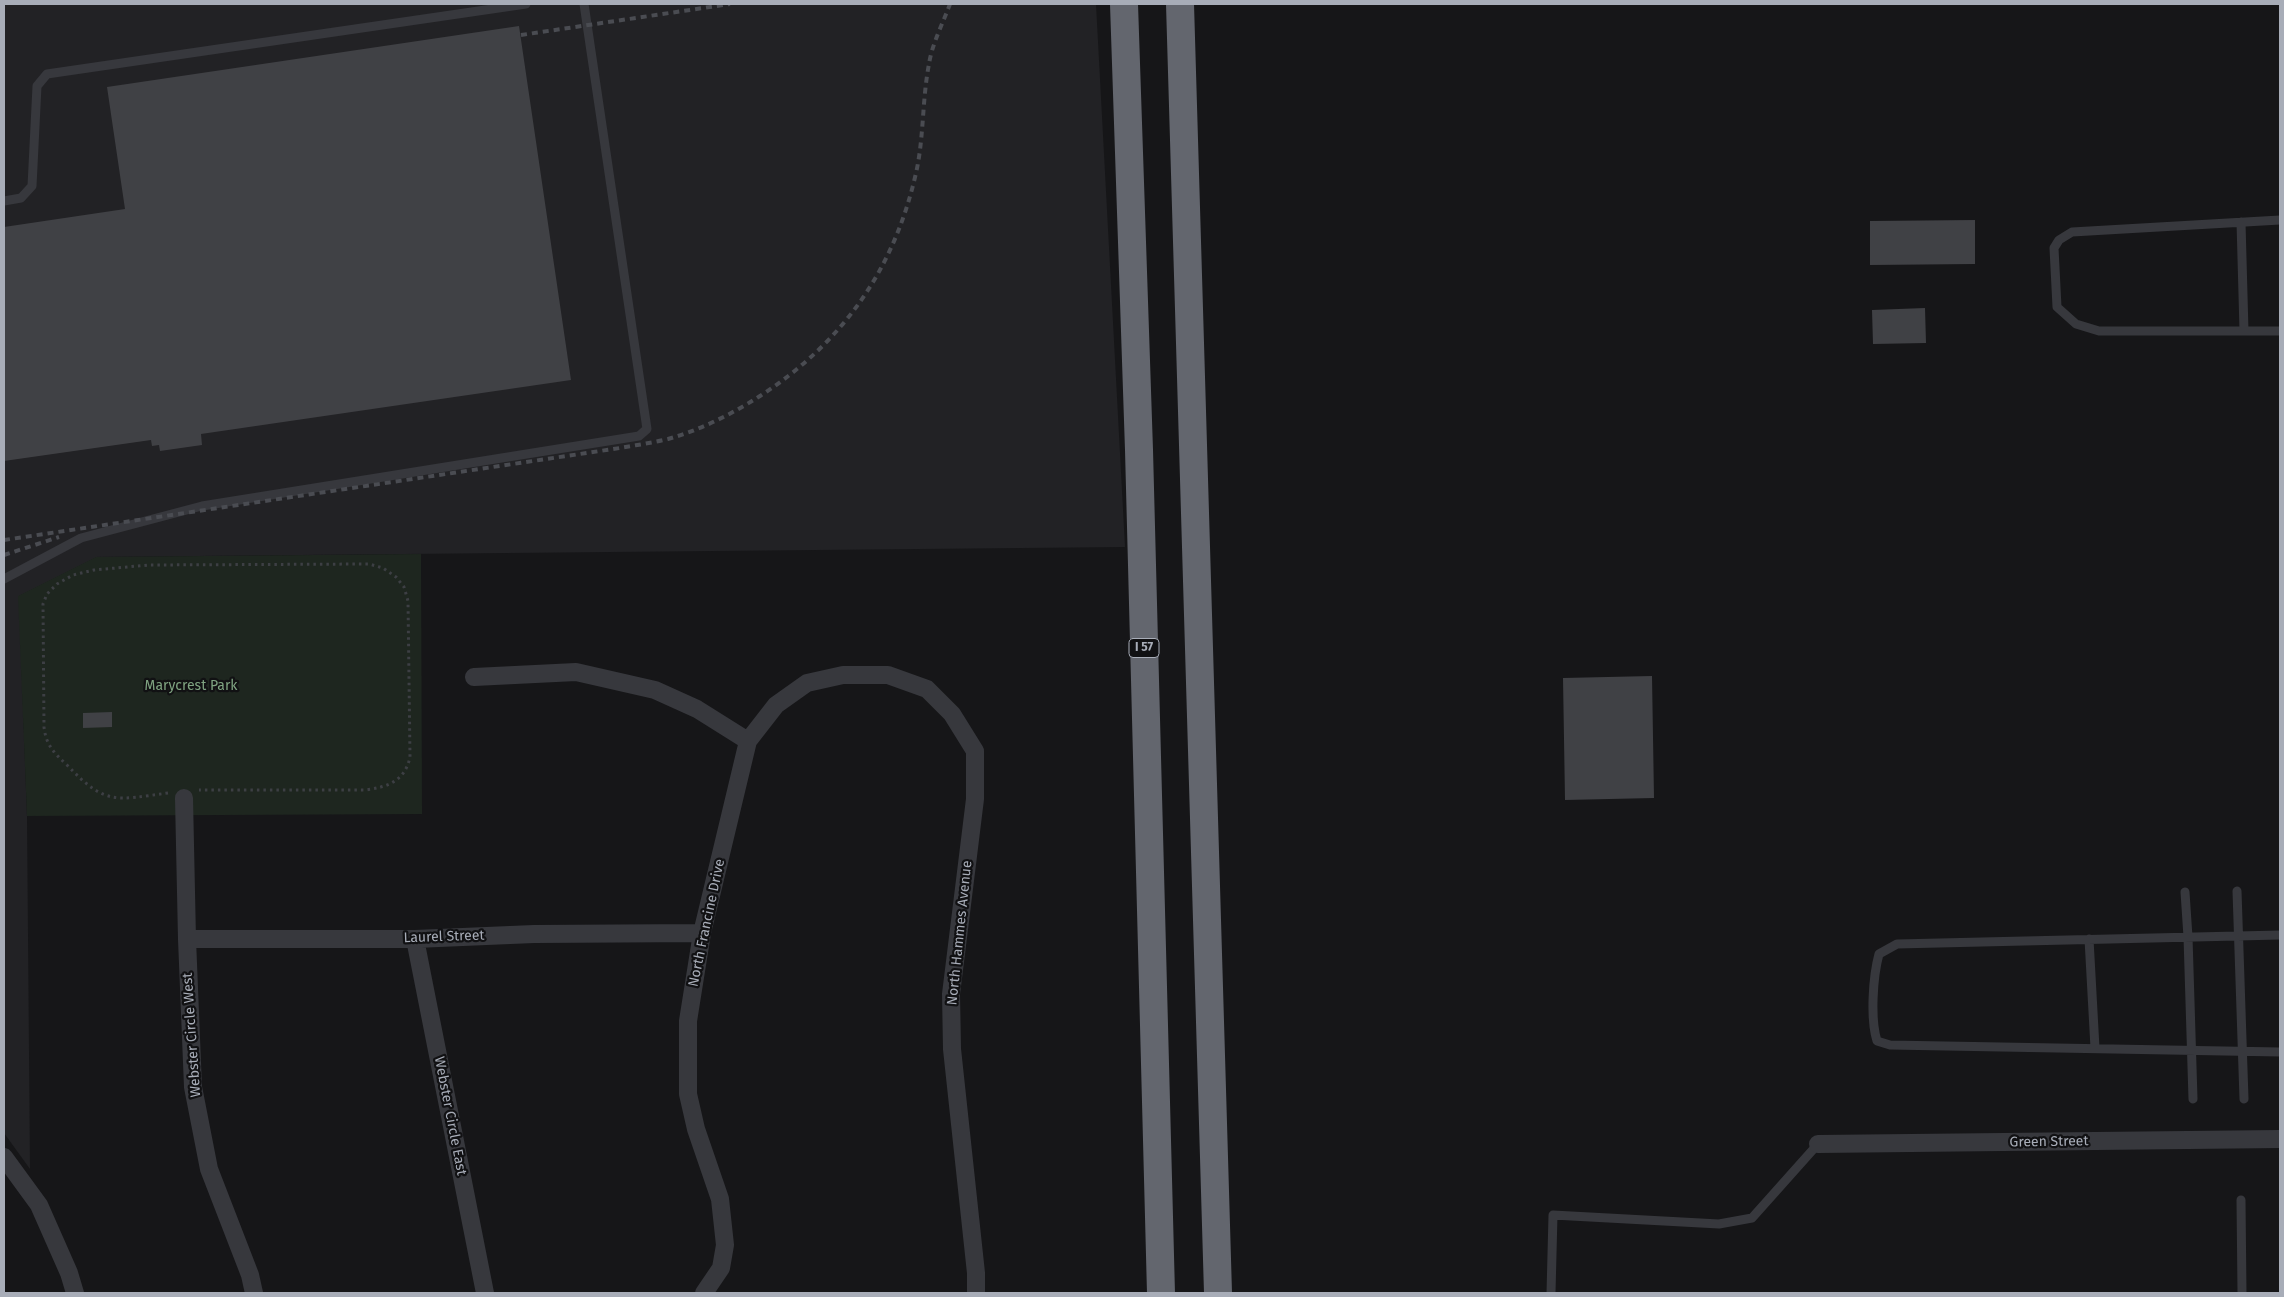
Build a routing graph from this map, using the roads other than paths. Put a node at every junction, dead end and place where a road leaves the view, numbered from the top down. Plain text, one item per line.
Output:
1 (526, 4) edge
2 (584, 4) edge
3 (1124, 4) edge
4 (1180, 4) edge
5 (4, 201) edge
6 (2280, 220) edge
7 (2241, 222) junction
8 (2244, 331) junction
9 (2280, 331) edge
10 (4, 579) edge
11 (888, 675) joint
12 (474, 677) dead end
13 (748, 741) junction
14 (184, 794) road end
15 (2237, 891) dead end
16 (2185, 892) dead end
17 (702, 932) junction
18 (2280, 934) edge
19 (2239, 936) junction
20 (2188, 937) junction
21 (186, 939) junction
22 (415, 939) junction
23 (2089, 939) junction
24 (2096, 1048) junction
25 (2192, 1050) junction
26 (2241, 1052) junction
27 (2280, 1052) edge
28 (2193, 1099) dead end
29 (2244, 1099) dead end
30 (2280, 1139) edge
31 (1818, 1144) joint
32 (4, 1157) edge
33 (2241, 1200) dead end
34 (75, 1293) edge
35 (254, 1293) edge
36 (485, 1293) edge
37 (704, 1293) edge
38 (976, 1293) edge
39 (1161, 1293) edge
40 (1218, 1293) edge
41 (1551, 1293) edge
42 (2242, 1293) edge

1 - 5 lane
2 - 10 lane
3 - 39 highway, I 57
4 - 40 highway
6 - 7 lane
7 - 8 lane
7 - 8 lane
8 - 9 lane
11 - 13 street, North Francine Drive
11 - 38 street, North Hammes Avenue
12 - 13 street
13 - 17 street, North Francine Drive
14 - 21 street, Webster Circle West
15 - 19 lane
16 - 20 lane
17 - 22 street, Laurel Street
17 - 37 street, North Francine Drive
18 - 19 lane
19 - 20 lane
19 - 26 lane
20 - 23 lane
20 - 25 lane
21 - 22 street, Laurel Street
21 - 35 street, Webster Circle West
22 - 36 street, Webster Circle East
23 - 24 lane
23 - 24 lane
24 - 25 lane
25 - 26 lane
25 - 28 lane
26 - 27 lane
26 - 29 lane
30 - 31 street, Green Street
31 - 41 lane
32 - 34 street
33 - 42 lane

